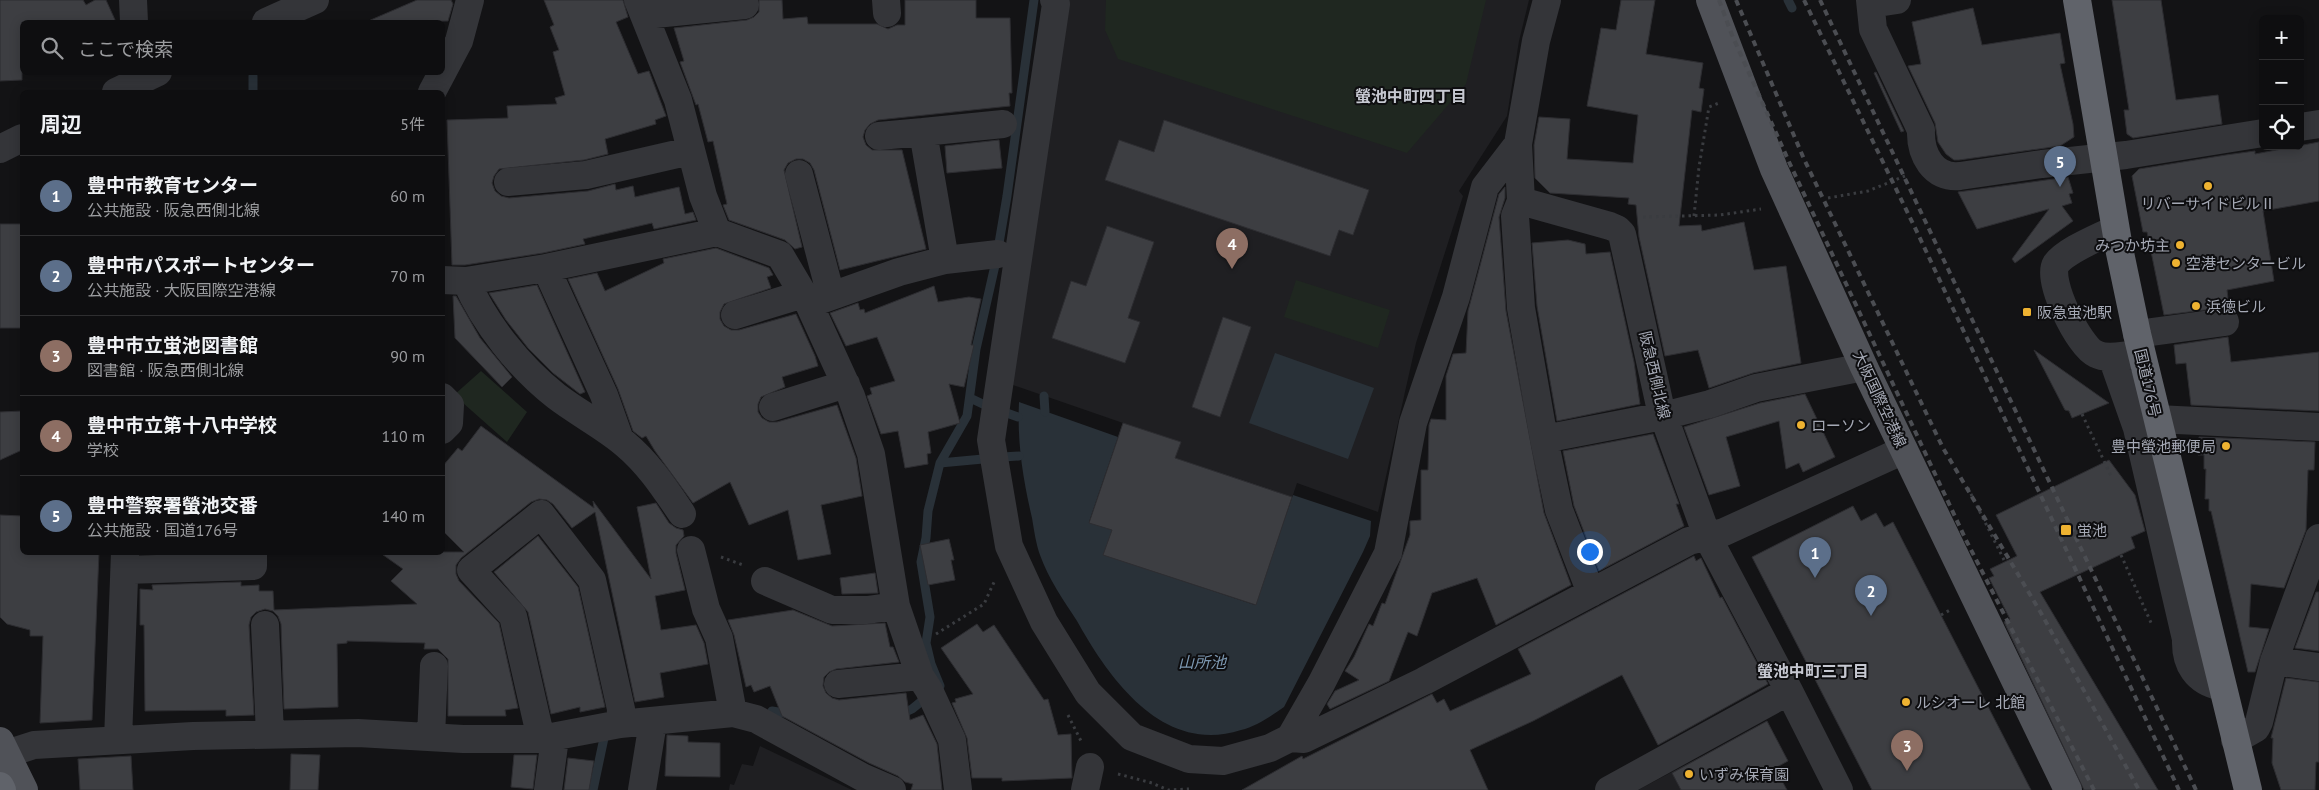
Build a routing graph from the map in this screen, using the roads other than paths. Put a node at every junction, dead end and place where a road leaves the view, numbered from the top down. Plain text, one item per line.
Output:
1 (133, 0) edge
2 (315, 0) edge
3 (470, 0) edge
4 (1054, 0) edge
5 (1547, 0) edge
6 (1710, 0) edge
7 (1897, 0) edge
8 (2077, 0) edge
9 (1870, 2) edge
10 (745, 5) dead end
11 (642, 7) edge
12 (134, 20) edge
13 (270, 20) edge
14 (445, 67) edge
15 (149, 75) edge
16 (441, 75) edge
17 (120, 90) edge
18 (433, 90) edge
19 (1003, 124) dead end
20 (2319, 124) edge
21 (2304, 126) edge
22 (923, 132) junction
23 (2259, 134) edge
24 (879, 136) dead end
25 (20, 139) edge
26 (1518, 144) junction
27 (0, 148) edge
28 (690, 151) junction
29 (2104, 158) junction
30 (799, 174) dead end
31 (508, 182) dead end
32 (1521, 201) junction
33 (2115, 229) junction
34 (717, 232) junction
35 (998, 254) dead end
36 (944, 260) junction
37 (546, 268) junction
38 (454, 280) edge
39 (814, 298) junction
40 (735, 315) dead end
41 (2225, 322) dead end
42 (2139, 344) junction
43 (2112, 357) junction
44 (1864, 366) junction
45 (846, 384) junction
46 (445, 400) edge
47 (773, 407) dead end
48 (1663, 416) junction
49 (2157, 419) junction
50 (445, 427) edge
51 (2319, 427) edge
52 (1544, 439) junction
53 (620, 440) junction
54 (1904, 450) junction
55 (682, 514) dead end
56 (1707, 536) junction
57 (2319, 538) edge
58 (691, 550) dead end
59 (253, 555) edge
60 (125, 561) edge
61 (765, 581) dead end
62 (1591, 593) junction
63 (896, 606) junction
64 (265, 624) dead end
65 (2274, 661) junction
66 (434, 666) dead end
67 (2319, 667) edge
68 (838, 684) dead end
69 (2222, 686) junction
70 (928, 689) junction
71 (1789, 691) junction
72 (733, 713) junction
73 (653, 722) junction
74 (620, 724) junction
75 (270, 734) junction
76 (431, 737) junction
77 (1290, 738) junction
78 (548, 739) junction
79 (118, 740) junction
80 (2235, 740) junction
81 (3, 747) edge
82 (0, 786) edge
83 (2, 790) edge
84 (24, 790) edge
85 (548, 790) edge
86 (642, 790) edge
87 (892, 790) edge
88 (958, 790) edge
89 (1609, 790) edge
90 (1839, 790) edge
91 (2068, 790) edge
92 (2248, 790) edge

1 - 12 street
2 - 13 street
3 - 14 street
4 - 77 street
5 - 26 street
6 - 44 main road, 大阪国際空港線
7 - 9 street
8 - 29 highway, 国道176号
9 - 29 street
10 - 11 street
11 - 28 street
15 - 17 street
16 - 18 street
19 - 22 street
20 - 21 street
22 - 24 street
22 - 36 street
23 - 29 street
25 - 27 street
26 - 32 street
26 - 77 street
28 - 31 street
28 - 34 street
29 - 33 highway, 国道176号
30 - 39 street
32 - 48 street, 阪急西側北線
32 - 52 street
33 - 42 highway, 国道176号
33 - 43 street
34 - 37 street
34 - 39 street
35 - 36 street
36 - 39 street
37 - 38 street
37 - 53 street
38 - 53 street
39 - 40 street
39 - 45 street
41 - 42 street
42 - 43 street
42 - 49 highway, 国道176号
43 - 69 street
44 - 48 street
44 - 54 main road, 大阪国際空港線
45 - 47 street
45 - 63 street
46 - 50 street
48 - 52 street
48 - 56 street, 阪急西側北線
49 - 51 street
49 - 69 highway, 国道176号
52 - 62 street
53 - 55 street
54 - 56 street
54 - 91 main road, 大阪国際空港線
56 - 62 street
56 - 71 street, 阪急西側北線
57 - 65 street
58 - 72 street
59 - 60 street
60 - 79 street
61 - 63 street
62 - 77 street
63 - 70 street
64 - 75 street
65 - 67 street
65 - 80 street
66 - 76 street
68 - 70 street
69 - 80 highway, 国道176号
70 - 88 street
71 - 89 street
71 - 90 street, 阪急西側北線
72 - 73 street
72 - 87 street
73 - 74 street
73 - 86 street
74 - 78 street
74 - 78 street
75 - 76 street
75 - 79 street
76 - 78 street
78 - 85 street
79 - 81 street
80 - 92 highway, 国道176号
81 - 84 main road
82 - 83 highway

